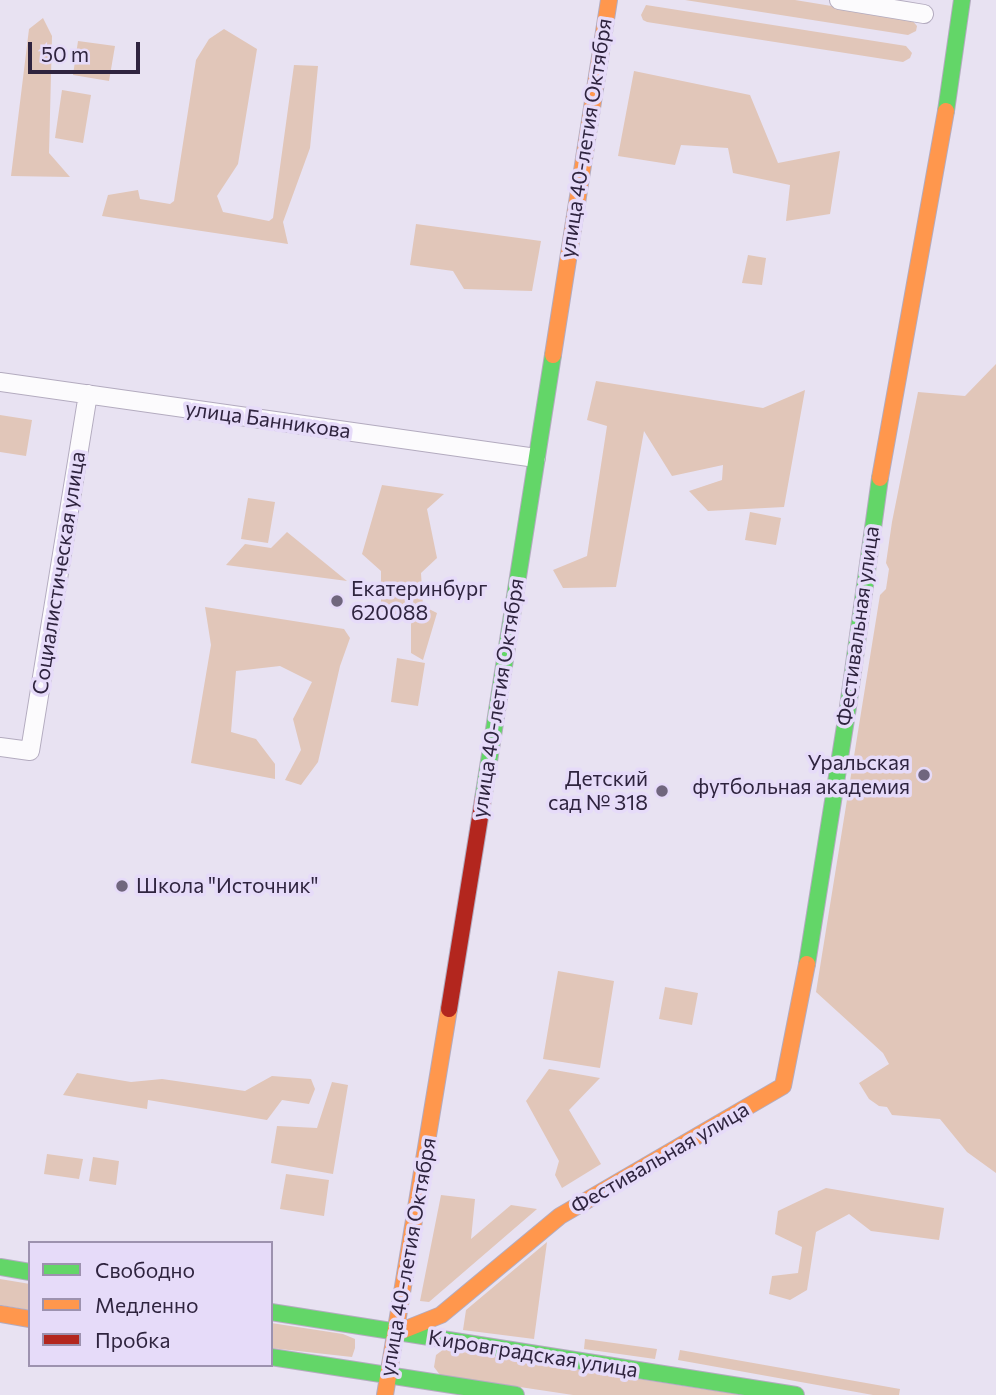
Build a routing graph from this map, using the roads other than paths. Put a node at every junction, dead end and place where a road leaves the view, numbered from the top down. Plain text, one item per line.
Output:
1 (609, 0) edge
2 (839, 0) edge
3 (962, 0) edge
4 (924, 14) dead end
5 (0, 382) edge
6 (88, 394) junction
7 (536, 458) junction
8 (0, 747) edge
9 (0, 1267) edge
10 (28, 1272) edge
11 (273, 1312) edge
12 (0, 1314) edge
13 (28, 1319) edge
14 (396, 1333) junction
15 (273, 1357) edge
16 (389, 1375) junction
17 (385, 1395) edge
18 (516, 1395) edge
19 (796, 1395) edge

1 - 7 main road, улица 40-летия Октября
2 - 4 street
3 - 14 main road, Фестивальная улица
5 - 6 street, улица Банникова
6 - 7 street, улица Банникова
6 - 8 street, Социалистическая улица
7 - 14 main road, улица 40-летия Октября
9 - 10 main road
11 - 14 main road, Кировградская улица
12 - 13 main road
14 - 16 main road, улица 40-летия Октября
14 - 19 main road, Кировградская улица
15 - 16 main road, Кировградская улица
16 - 17 main road, улица 40-летия Октября
16 - 18 main road, Кировградская улица

